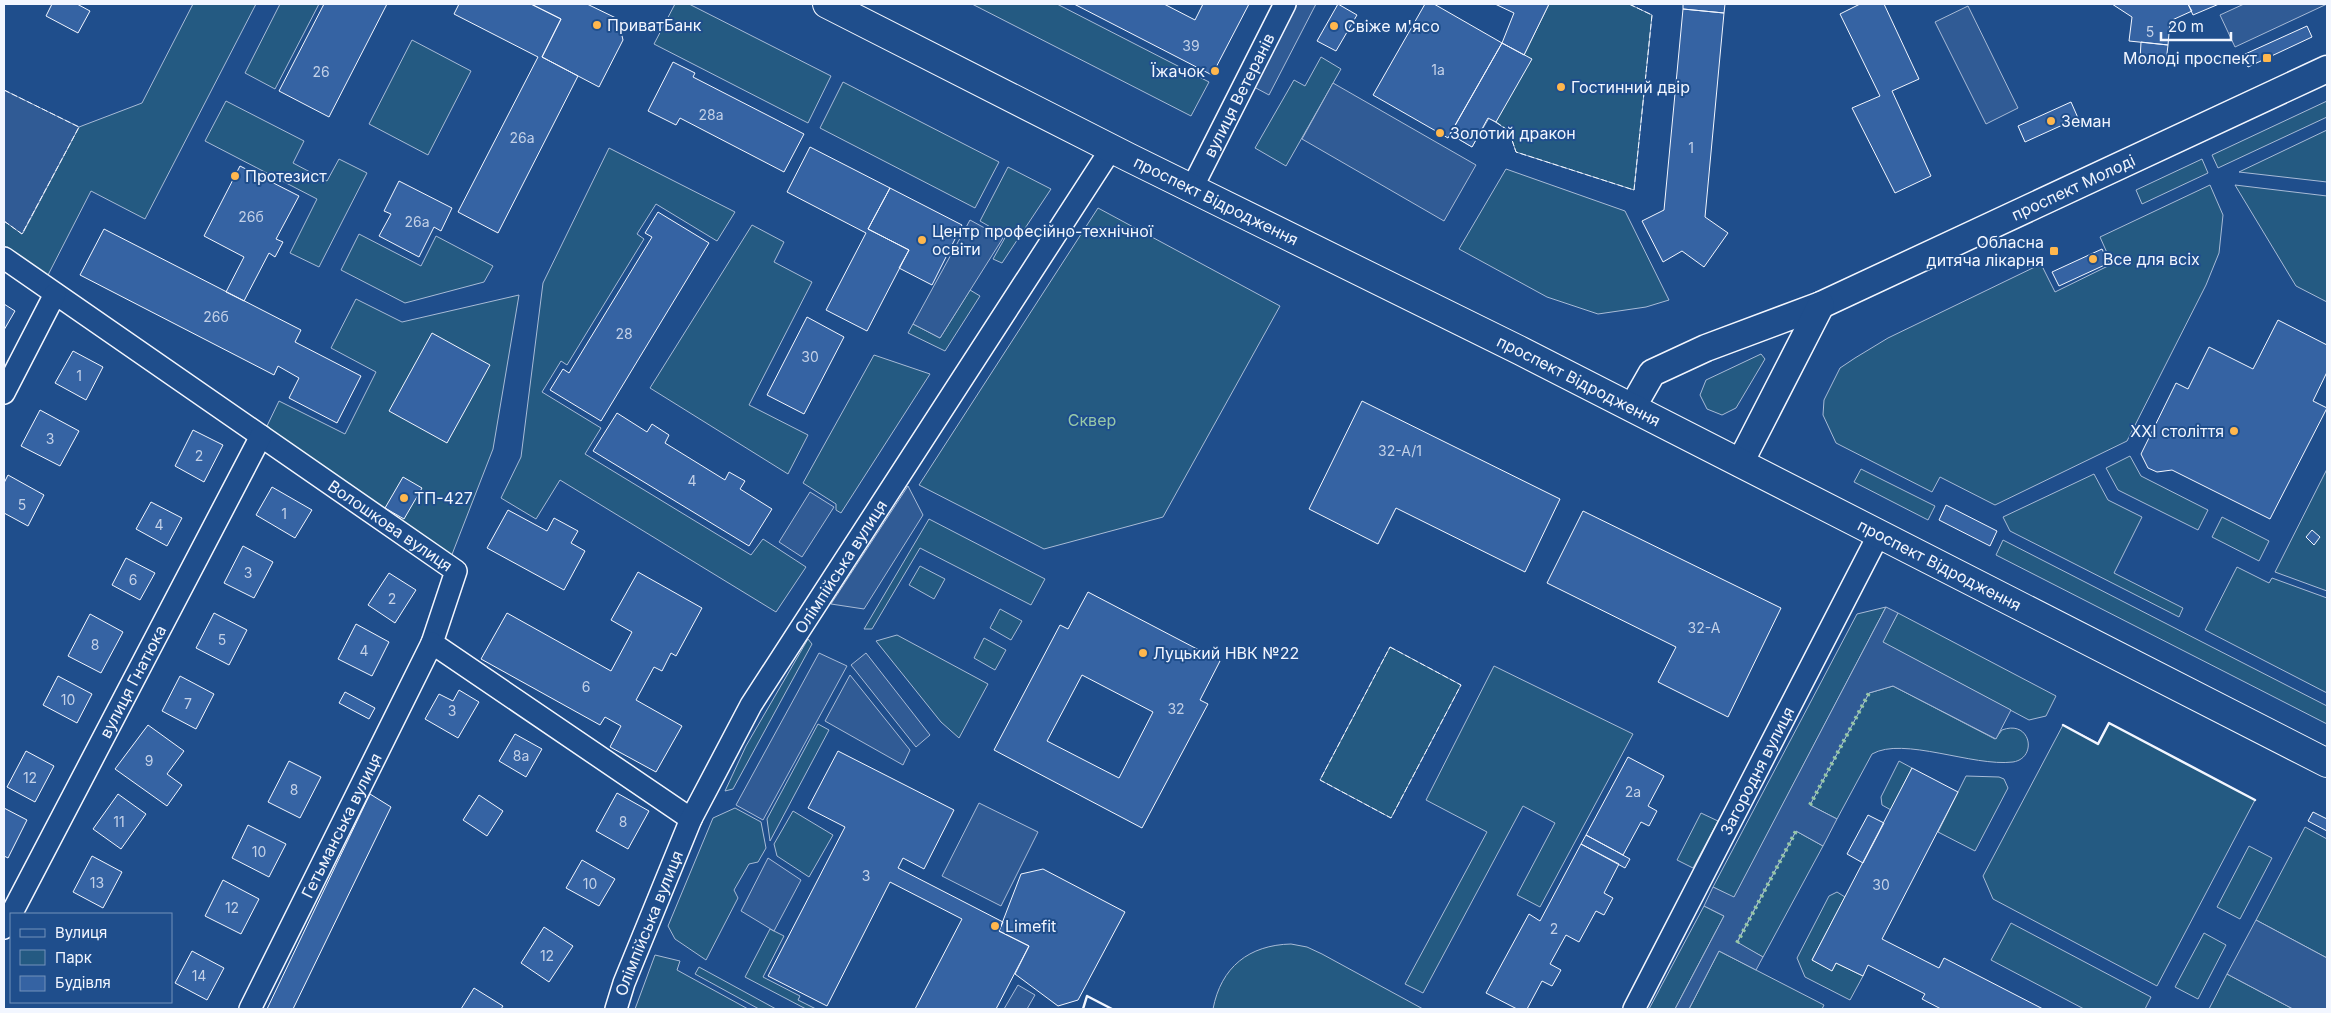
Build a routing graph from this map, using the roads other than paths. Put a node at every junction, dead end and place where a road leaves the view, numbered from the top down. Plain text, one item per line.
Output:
1 (827, 4) edge
2 (1285, 4) edge
3 (2327, 69) edge
4 (1111, 149) junction
5 (1192, 188) junction
6 (4, 258) edge
7 (55, 294) junction
8 (1821, 305) junction
9 (4, 393) edge
10 (1632, 408) junction
11 (261, 436) junction
12 (1740, 463) junction
13 (1879, 534) junction
14 (432, 643) junction
15 (2327, 763) edge
16 (691, 819) junction
17 (12, 913) edge
18 (10, 917) edge
19 (4, 928) edge
20 (250, 1009) edge
21 (616, 1009) edge
22 (1634, 1009) edge

1 - 4 main road, проспект Відродження
2 - 5 street, вулиця Ветеранів
3 - 8 street, проспект Молоді
4 - 5 main road, проспект Відродження
4 - 16 street, Олімпійська вулиця
5 - 10 main road, проспект Відродження
6 - 7 street, Волошкова вулиця
7 - 9 street
7 - 11 street, Волошкова вулиця
8 - 10 street, проспект Молоді
8 - 12 street
10 - 12 main road, проспект Відродження
11 - 14 street, Волошкова вулиця
11 - 17 street, вулиця Гнатюка
12 - 13 main road, проспект Відродження
13 - 15 main road, проспект Відродження
13 - 22 street, Загородня вулиця
14 - 16 street
14 - 20 street, Гетьманська вулиця
16 - 21 street, Олімпійська вулиця
18 - 19 street, вулиця Гнатюка

